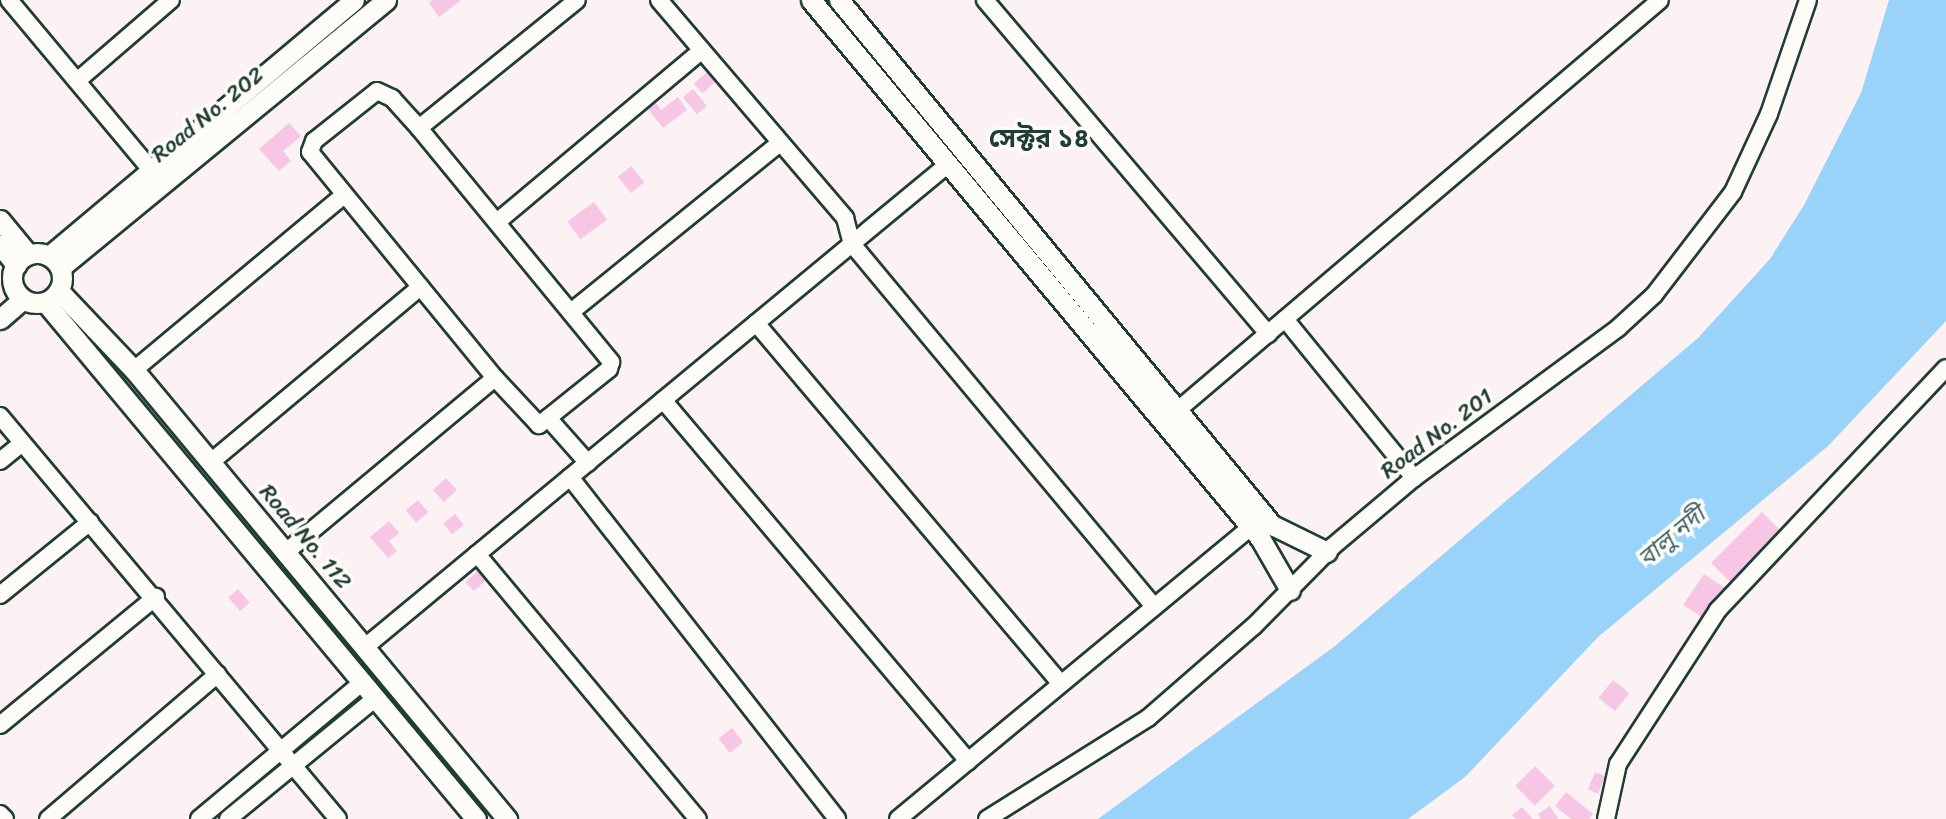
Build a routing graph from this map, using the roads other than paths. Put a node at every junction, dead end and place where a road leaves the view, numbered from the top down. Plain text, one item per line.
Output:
1 (9, 0) edge
2 (172, 0) edge
3 (354, 0) edge
4 (386, 0) edge
5 (577, 0) edge
6 (659, 0) edge
7 (811, 0) edge
8 (839, 0) edge
9 (985, 0) edge
10 (1660, 0) edge
11 (1808, 0) edge
12 (701, 51) junction
13 (76, 81) junction
14 (419, 128) junction
15 (780, 143) junction
16 (947, 164) junction
17 (151, 170) junction
18 (343, 196) junction
19 (0, 220) edge
20 (497, 222) junction
21 (852, 244) junction
22 (0, 245) edge
23 (22, 260) junction
24 (55, 262) junction
25 (420, 287) junction
26 (12, 294) edge
27 (52, 296) junction
28 (571, 312) junction
29 (0, 319) edge
30 (1284, 319) junction
31 (756, 323) junction
32 (1268, 334) junction
33 (1946, 368) edge
34 (134, 370) junction
35 (495, 378) junction
36 (663, 400) junction
37 (1179, 409) junction
38 (0, 416) edge
39 (548, 418) junction
40 (22, 443) junction
41 (0, 461) edge
42 (211, 462) junction
43 (588, 463) junction
44 (570, 477) junction
45 (1415, 478) junction
46 (90, 522) junction
47 (1250, 528) junction
48 (286, 552) junction
49 (1327, 552) junction
50 (477, 554) junction
51 (1290, 590) junction
52 (0, 595) edge
53 (156, 597) junction
54 (1154, 607) junction
55 (365, 647) junction
56 (347, 662) junction
57 (218, 674) junction
58 (363, 682) junction
59 (1060, 683) junction
60 (376, 698) junction
61 (0, 725) edge
62 (282, 750) junction
63 (968, 761) junction
64 (294, 766) junction
65 (0, 814) edge
66 (5, 819) edge
67 (48, 819) edge
68 (199, 819) edge
69 (229, 819) edge
70 (338, 819) edge
71 (476, 819) edge
72 (507, 819) edge
73 (698, 819) edge
74 (837, 819) edge
75 (898, 819) edge
76 (987, 819) edge
77 (1606, 819) edge

1 - 13 street
2 - 13 street
3 - 17 street, Road No. 202
4 - 24 street, Road No. 202
5 - 14 street
6 - 12 street
7 - 16 street
8 - 37 street
9 - 32 street
10 - 30 street
11 - 45 street, Road No. 201
12 - 15 street
12 - 20 street
13 - 17 street
14 - 18 street
14 - 20 street
15 - 21 street
15 - 28 street
16 - 21 street
16 - 47 street
17 - 24 street, Road No. 202
18 - 25 street
18 - 34 street
19 - 23 street
20 - 28 street
21 - 31 street
21 - 54 street
22 - 23 street
23 - 24 street
23 - 26 street
24 - 27 street
25 - 35 street
25 - 42 street
26 - 27 street
26 - 29 street
27 - 34 street, Road No. 112
27 - 56 street
28 - 39 street
30 - 32 street
30 - 45 street
31 - 36 street
31 - 59 street
32 - 37 street
33 - 77 street
34 - 42 street, Road No. 112
35 - 39 street
35 - 48 street
36 - 43 street
36 - 63 street
37 - 49 street
38 - 40 street
39 - 43 street
40 - 41 street
40 - 46 street
42 - 48 street, Road No. 112
43 - 44 street
44 - 50 street
44 - 74 street
45 - 49 street, Road No. 201
46 - 52 street
46 - 53 street
47 - 51 street
47 - 54 street
48 - 55 street, Road No. 112
49 - 51 street, Road No. 201
50 - 55 street
50 - 73 street
51 - 76 street, Road No. 201
53 - 57 street
53 - 61 street
54 - 59 street
55 - 56 street
55 - 72 street, Road No. 112
56 - 58 street
57 - 62 street
57 - 67 street
58 - 60 street
58 - 62 street
59 - 63 street
60 - 64 street
60 - 71 street
62 - 64 street
62 - 68 street
63 - 75 street
64 - 69 street
64 - 70 street
65 - 66 street

